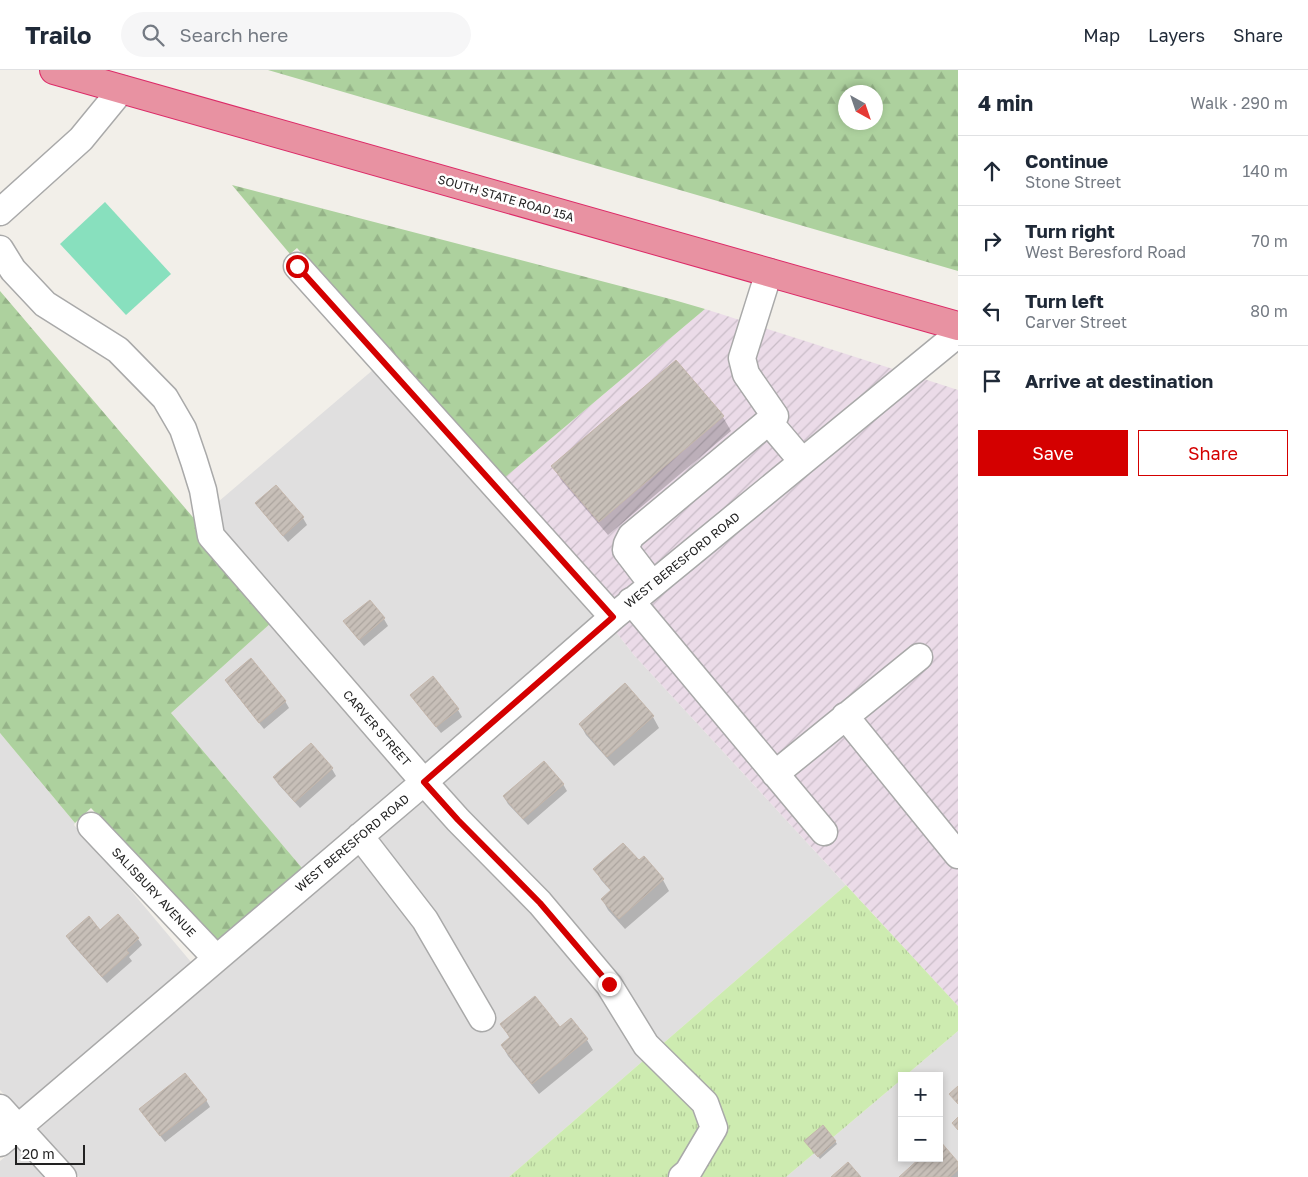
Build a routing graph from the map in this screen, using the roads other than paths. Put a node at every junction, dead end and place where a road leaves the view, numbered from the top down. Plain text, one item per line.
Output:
1 (54, 70) edge
2 (122, 89) junction
3 (0, 212) edge
4 (0, 249) edge
5 (297, 266) dead end
6 (769, 272) junction
7 (958, 326) edge
8 (958, 334) edge
9 (768, 422) junction
10 (802, 461) junction
11 (652, 584) junction
12 (622, 609) junction
13 (919, 657) dead end
14 (845, 716) junction
15 (775, 774) junction
16 (424, 782) junction
17 (91, 826) dead end
18 (824, 832) dead end
19 (360, 836) junction
20 (958, 855) edge
21 (216, 958) junction
22 (482, 1018) dead end
23 (0, 1108) edge
24 (9, 1136) edge
25 (63, 1177) edge
26 (682, 1177) edge

1 - 2 highway, SOUTH STATE ROAD 15A
2 - 3 street
2 - 6 highway, SOUTH STATE ROAD 15A
4 - 16 street, CARVER STREET
5 - 12 street
6 - 7 highway, SOUTH STATE ROAD 15A
6 - 9 street
8 - 10 street, WEST BERESFORD ROAD
9 - 10 street
9 - 11 street
10 - 11 street, WEST BERESFORD ROAD
11 - 12 street, WEST BERESFORD ROAD
12 - 15 street
12 - 16 street, WEST BERESFORD ROAD
13 - 14 street
14 - 15 street
14 - 20 street
15 - 18 street
16 - 19 street, WEST BERESFORD ROAD
16 - 26 street, CARVER STREET
17 - 21 street, SALISBURY AVENUE
19 - 21 street, WEST BERESFORD ROAD
19 - 22 street
21 - 24 street, WEST BERESFORD ROAD
23 - 24 street
24 - 25 street

